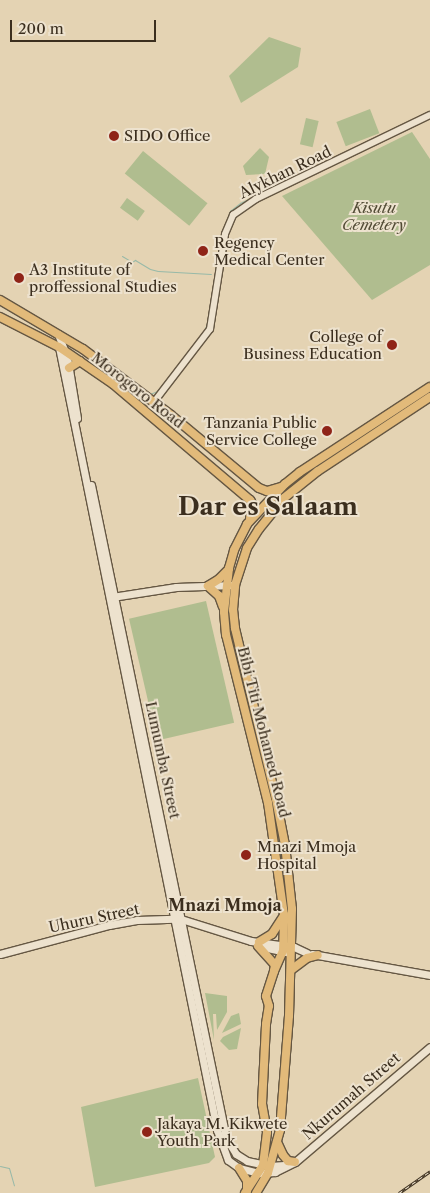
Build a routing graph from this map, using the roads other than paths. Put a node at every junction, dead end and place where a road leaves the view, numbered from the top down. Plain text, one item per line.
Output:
1 (430, 115) edge
2 (0, 300) edge
3 (0, 317) edge
4 (58, 334) junction
5 (62, 350) junction
6 (80, 362) junction
7 (69, 368) junction
8 (430, 387) edge
9 (430, 397) edge
10 (154, 402) junction
11 (285, 484) junction
12 (247, 524) junction
13 (229, 568) junction
14 (235, 585) junction
15 (208, 586) junction
16 (226, 586) junction
17 (112, 597) junction
18 (224, 612) junction
19 (284, 915) junction
20 (177, 919) junction
21 (256, 943) junction
22 (283, 948) junction
23 (292, 950) junction
24 (0, 954) edge
25 (318, 955) junction
26 (291, 970) junction
27 (274, 971) junction
28 (430, 975) edge
29 (430, 1047) edge
30 (277, 1142) junction
31 (292, 1164) junction
32 (239, 1168) junction
33 (267, 1168) junction
34 (258, 1173) junction
35 (246, 1192) edge
36 (256, 1193) edge

1 - 10 street, Alykhan Road
2 - 4 highway, Morogoro Road
3 - 5 highway, Morogoro Road
4 - 5 main road, Lumumba Street
4 - 10 highway, Morogoro Road
5 - 6 highway, Morogoro Road
5 - 7 main road, Lumumba Street
5 - 17 main road, Lumumba Street
6 - 7 highway
6 - 12 highway, Morogoro Road
7 - 17 main road, Lumumba Street
8 - 11 highway, Bibi Titi Mohamed Road
9 - 14 highway, Bibi Titi Mohamed Road
10 - 11 highway, Morogoro Road
11 - 12 highway, Bibi Titi Mohamed Road
12 - 13 highway, Bibi Titi Mohamed Road
13 - 15 highway
13 - 16 highway, Bibi Titi Mohamed Road
14 - 16 main road
14 - 23 highway, Bibi Titi Mohamed Road
15 - 16 main road
15 - 17 main road
15 - 18 highway
16 - 18 highway, Bibi Titi Mohamed Road
17 - 20 main road, Lumumba Street
18 - 19 highway, Bibi Titi Mohamed Road
19 - 21 highway
19 - 22 highway, Bibi Titi Mohamed Road
20 - 21 main road, Uhuru Street
20 - 24 main road, Uhuru Street
20 - 32 main road, Lumumba Street
20 - 33 main road, Lumumba Street
21 - 22 main road, Uhuru Street
21 - 27 highway
22 - 23 main road, Uhuru Street
22 - 27 highway, Bibi Titi Mohamed Road
23 - 25 main road, Uhuru Street
23 - 26 highway, Bibi Titi Mohamed Road
25 - 26 highway
25 - 28 main road, Uhuru Street
26 - 30 highway, Bibi Titi Mohamed Road
27 - 33 highway, Bibi Titi Mohamed Road
29 - 31 main road, Nkurumah Street
30 - 31 highway
30 - 33 highway, Bibi Titi Mohamed Road
31 - 33 main road, Nkurumah Street
32 - 34 main road
32 - 35 highway
33 - 34 highway, Bibi Titi Mohamed Road
33 - 36 highway
34 - 35 highway, Bibi Titi Mohamed Road

